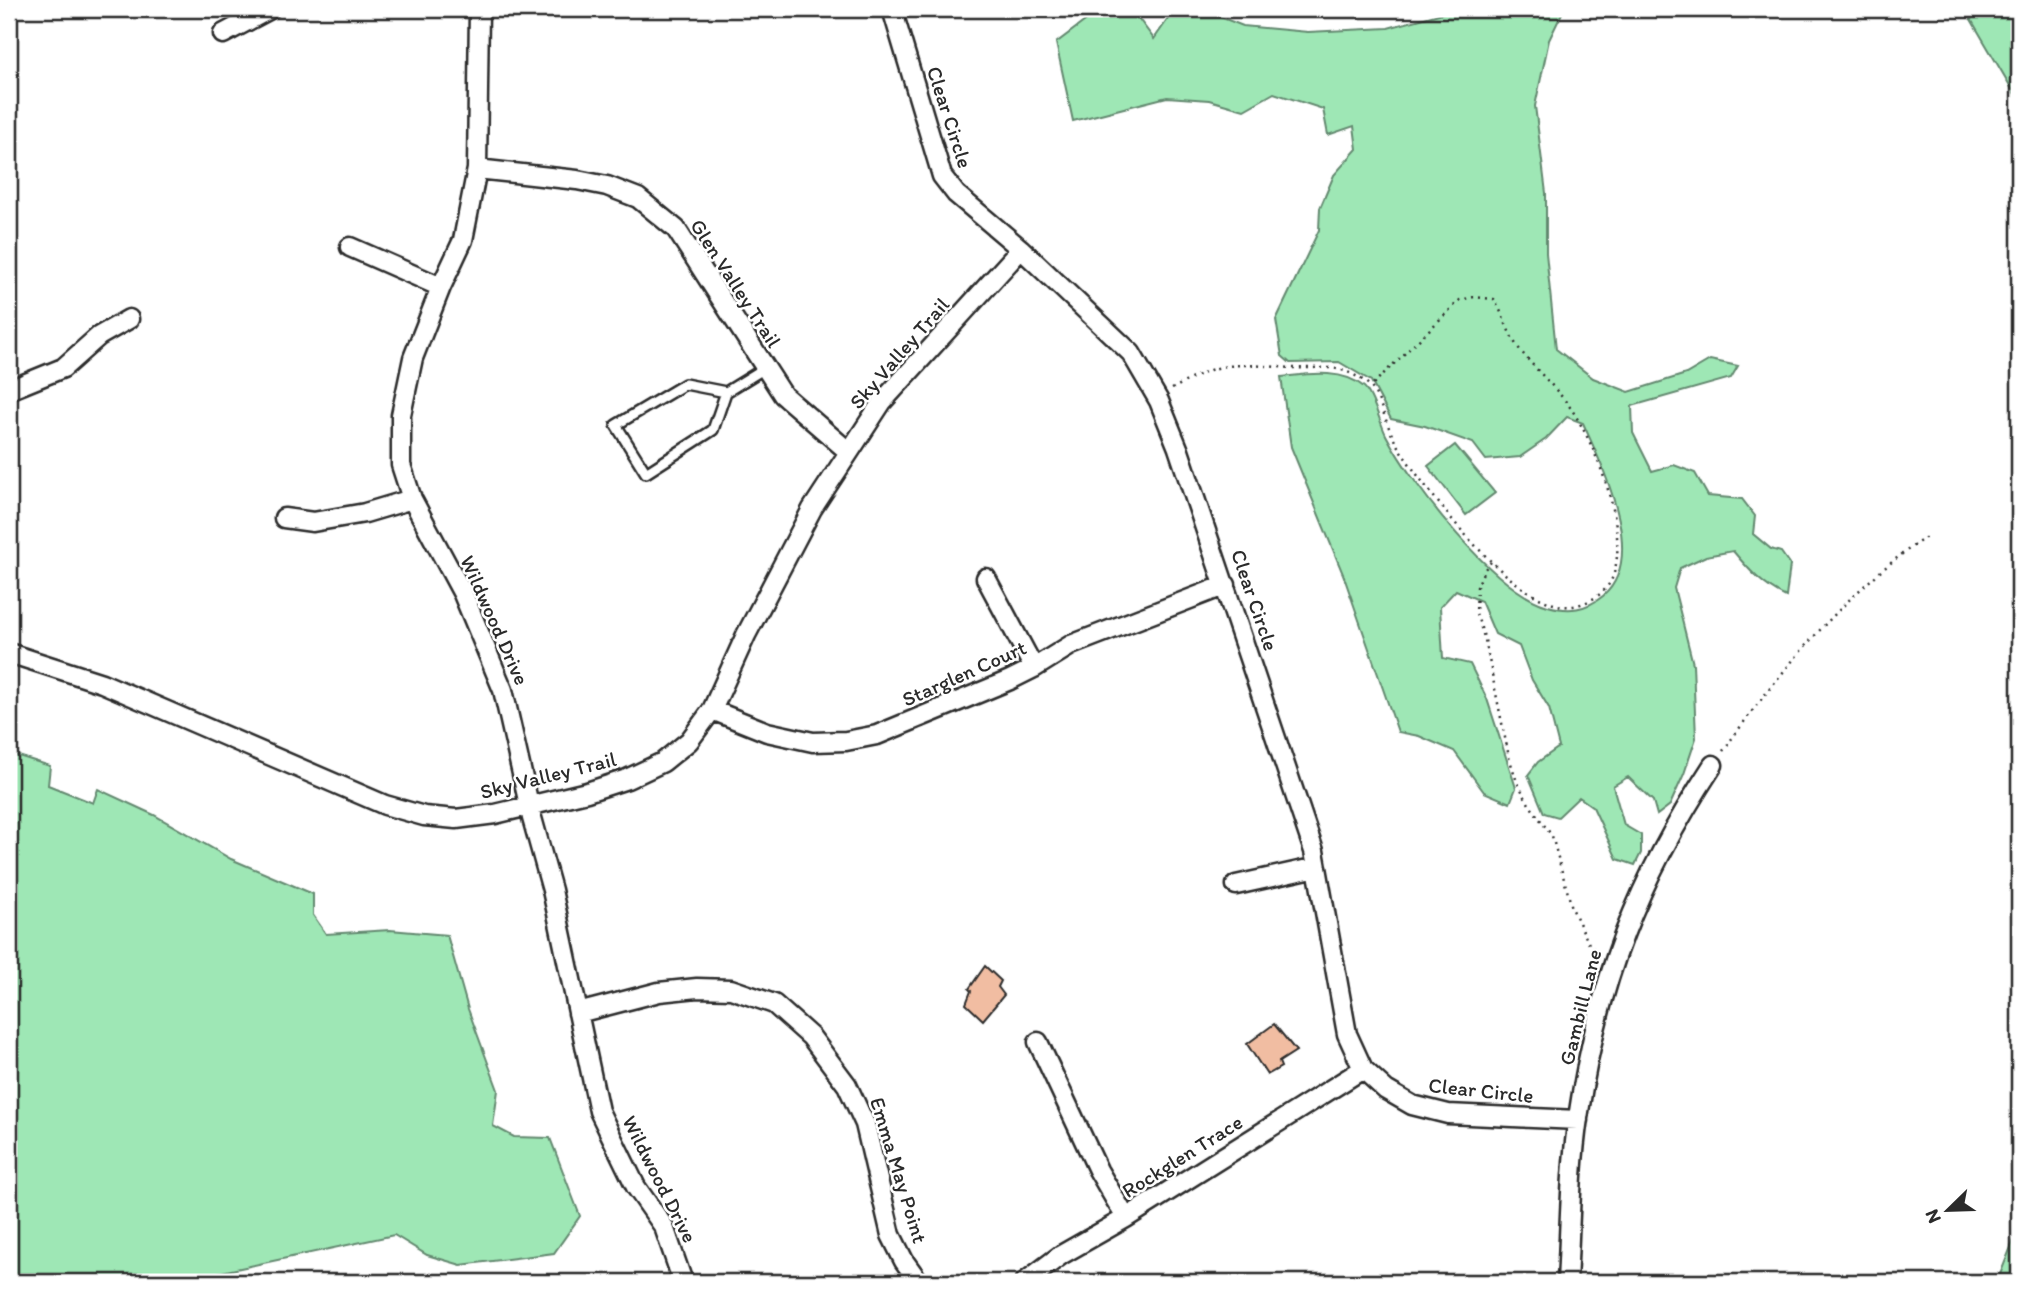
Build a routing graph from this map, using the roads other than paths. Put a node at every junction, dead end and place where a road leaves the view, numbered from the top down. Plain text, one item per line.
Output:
1 (270, 9) edge
2 (479, 9) edge
3 (892, 9) edge
4 (223, 34) dead end
5 (477, 169) junction
6 (350, 247) dead end
7 (1021, 250) junction
8 (441, 286) junction
9 (129, 319) dead end
10 (765, 368) junction
11 (9, 390) edge
12 (726, 392) junction
13 (849, 452) junction
14 (412, 499) junction
15 (284, 518) dead end
16 (986, 578) dead end
17 (1226, 585) junction
18 (9, 653) edge
19 (1034, 668) junction
20 (712, 710) junction
21 (1713, 765) road end
22 (530, 806) junction
23 (1317, 867) junction
24 (1236, 885) dead end
25 (578, 1013) junction
26 (1038, 1042) dead end
27 (1363, 1069) junction
28 (1578, 1121) junction
29 (1126, 1218) junction
30 (683, 1282) edge
31 (919, 1282) edge
32 (1025, 1282) edge
33 (1567, 1282) edge

1 - 4 street
2 - 5 street, Wildwood Drive
3 - 7 street, Clear Circle
5 - 8 street, Wildwood Drive
5 - 10 street, Glen Valley Trail
6 - 8 street
7 - 13 street, Sky Valley Trail
7 - 17 street, Clear Circle
8 - 14 street, Wildwood Drive
9 - 11 street
10 - 12 lane
10 - 13 street, Glen Valley Trail
12 - 12 lane
13 - 20 street, Sky Valley Trail
14 - 15 street
14 - 22 street, Wildwood Drive
16 - 19 street
17 - 19 street, Starglen Court
17 - 23 street, Clear Circle
18 - 22 street, Sky Valley Trail
19 - 20 street, Starglen Court
20 - 22 street, Sky Valley Trail
21 - 28 street, Gambill Lane
22 - 25 street, Wildwood Drive
23 - 24 street
23 - 27 street, Clear Circle
25 - 30 street, Wildwood Drive
25 - 31 street, Emma May Point
26 - 29 street
27 - 28 street, Clear Circle
27 - 29 street, Rockglen Trace
28 - 33 street, Gambill Lane
29 - 32 street, Rockglen Trace

